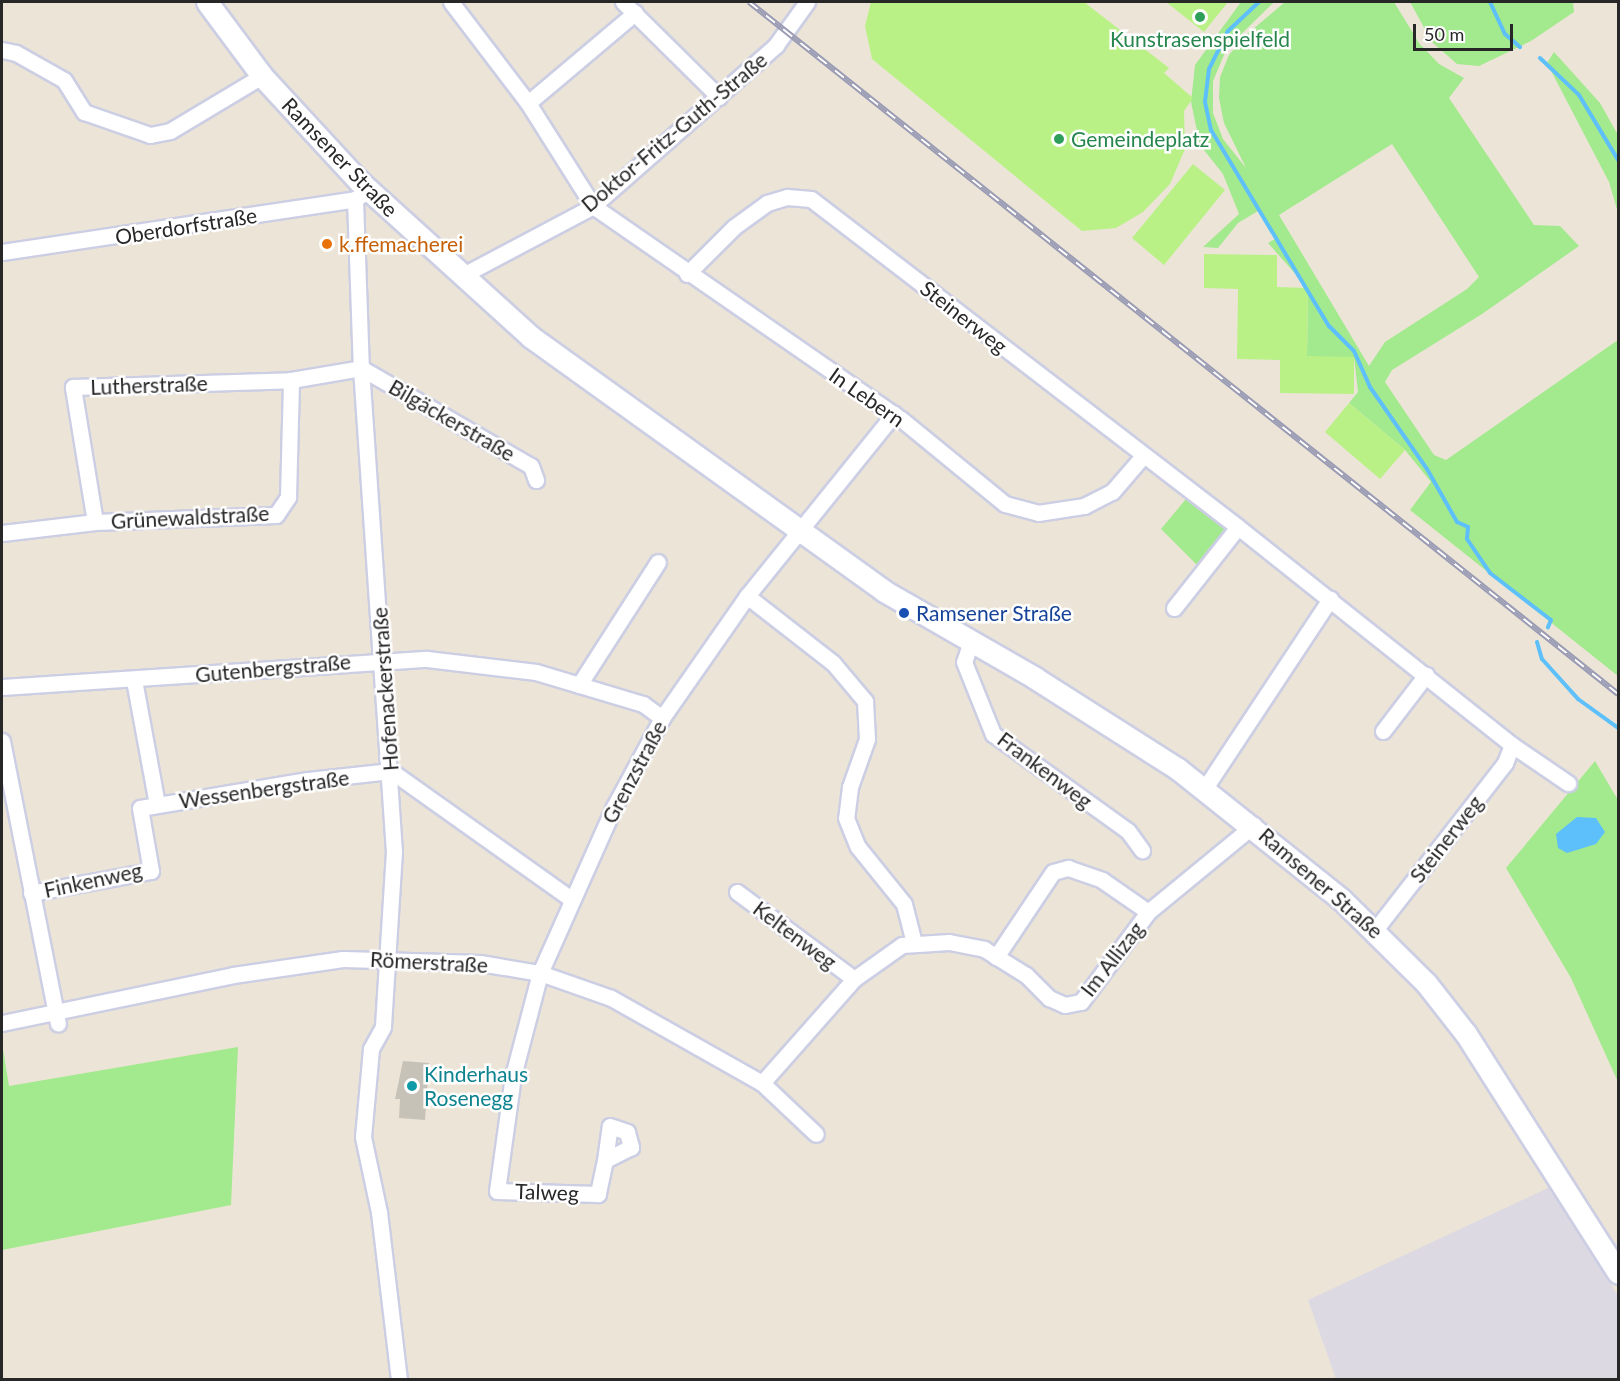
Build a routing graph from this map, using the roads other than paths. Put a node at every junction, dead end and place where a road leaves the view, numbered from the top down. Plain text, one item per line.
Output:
1 (207, 2) edge
2 (451, 2) edge
3 (623, 2) edge
4 (807, 2) edge
5 (635, 12) junction
6 (2, 50) edge
7 (261, 76) junction
8 (719, 97) junction
9 (528, 103) junction
10 (362, 195) junction
11 (593, 206) junction
12 (2, 252) edge
13 (687, 274) junction
14 (461, 276) junction
15 (361, 368) junction
16 (291, 380) junction
17 (894, 414) junction
18 (1143, 456) junction
19 (536, 480) dead end
20 (95, 522) junction
21 (1238, 527) junction
22 (2, 533) edge
23 (798, 533) junction
24 (658, 562) dead end
25 (747, 596) junction
26 (1330, 599) junction
27 (1174, 608) dead end
28 (971, 641) junction
29 (383, 660) junction
30 (1426, 675) junction
31 (134, 680) junction
32 (579, 685) junction
33 (2, 687) edge
34 (662, 718) junction
35 (1383, 731) dead end
36 (2, 741) edge
37 (1512, 745) junction
38 (391, 771) junction
39 (1568, 783) dead end
40 (1205, 788) junction
41 (157, 804) junction
42 (1254, 825) junction
43 (1142, 850) dead end
44 (737, 892) dead end
45 (31, 893) junction
46 (571, 899) junction
47 (1148, 912) junction
48 (1376, 930) junction
49 (914, 943) junction
50 (990, 953) junction
51 (389, 957) junction
52 (540, 973) junction
53 (854, 979) junction
54 (57, 1017) junction
55 (2, 1023) edge
56 (762, 1083) junction
57 (816, 1134) dead end
58 (604, 1160) dead end
59 (497, 1191) joint
60 (1618, 1273) edge
61 (399, 1380) edge

1 - 7 main road, Ramsener Straße
2 - 9 street
3 - 5 street
4 - 8 street, Doktor-Fritz-Guth-Straße
5 - 8 street
5 - 9 street
6 - 7 street
7 - 10 main road, Ramsener Straße
8 - 11 street, Doktor-Fritz-Guth-Straße
9 - 11 street
10 - 12 street, Oberdorfstraße
10 - 14 main road, Ramsener Straße
10 - 15 street, Hofenackerstraße
11 - 13 street, In Lebern
11 - 14 street, Doktor-Fritz-Guth-Straße
13 - 17 street, In Lebern
13 - 18 street, Steinerweg
14 - 23 main road, Ramsener Straße
15 - 16 street, Lutherstraße
15 - 19 street, Bilgäckerstraße
15 - 29 street, Hofenackerstraße
16 - 20 street, Grünewaldstraße
16 - 20 street, Lutherstraße
17 - 18 street, In Lebern
17 - 23 street, Grenzstraße
18 - 21 street, Steinerweg
20 - 22 street, Grünewaldstraße
21 - 26 street, Steinerweg
21 - 27 street
23 - 25 street, Grenzstraße
23 - 28 main road, Ramsener Straße
24 - 32 street
25 - 34 street, Grenzstraße
25 - 49 street
26 - 30 street, Steinerweg
26 - 40 street
28 - 40 main road, Ramsener Straße
28 - 43 street, Frankenweg
29 - 31 street, Gutenbergstraße
29 - 32 street, Gutenbergstraße
29 - 38 street, Hofenackerstraße
30 - 35 street
30 - 37 street, Steinerweg
31 - 33 street, Gutenbergstraße
31 - 41 street, Wessenbergstraße
32 - 34 street, Gutenbergstraße
34 - 46 street, Grenzstraße
36 - 45 street
37 - 39 street, Steinerweg
37 - 48 street, Steinerweg
38 - 41 street, Wessenbergstraße
38 - 46 street
38 - 51 street, Hofenackerstraße
40 - 42 main road, Ramsener Straße
41 - 45 street, Finkenweg
42 - 47 street, Im Allizag
42 - 48 main road, Ramsener Straße
44 - 53 street, Keltenweg
45 - 54 street
46 - 52 street, Grenzstraße
47 - 50 street
47 - 50 street, Im Allizag
48 - 60 main road, Ramsener Straße
49 - 50 street, Im Allizag
49 - 53 street, Im Allizag
51 - 52 street, Römerstraße
51 - 54 street, Römerstraße
51 - 61 street, Hofenackerstraße
52 - 56 street, Römerstraße
52 - 59 street, Grenzstraße
53 - 56 street, Im Allizag
54 - 55 street, Römerstraße
56 - 57 street, Römerstraße
58 - 59 street, Talweg

